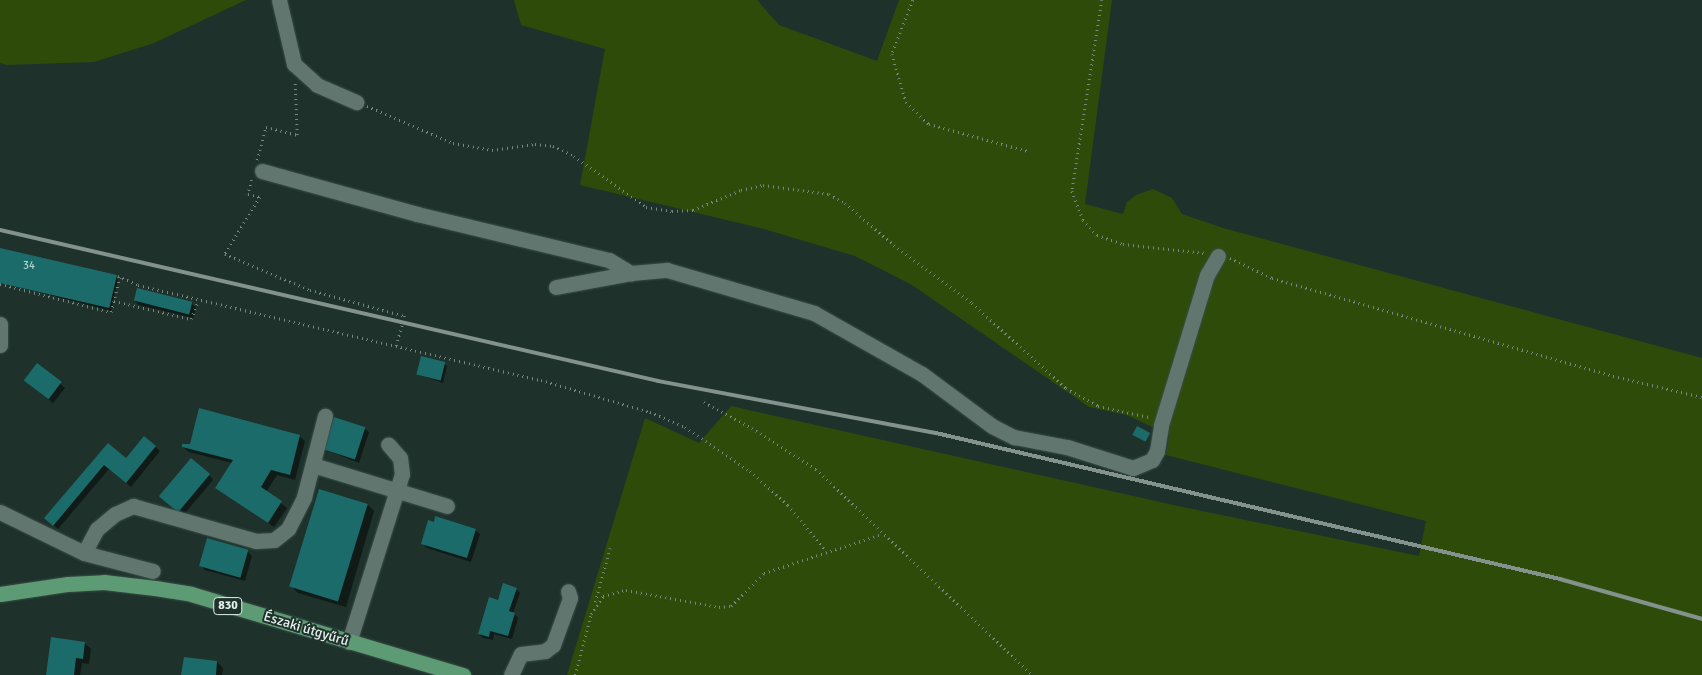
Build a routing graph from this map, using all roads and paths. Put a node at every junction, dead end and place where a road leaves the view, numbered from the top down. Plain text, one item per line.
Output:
1 (279, 0) edge
2 (913, 0) edge
3 (1102, 0) edge
4 (294, 64) junction
5 (356, 102) joint
6 (266, 127) dead end
7 (1028, 150) dead end
8 (262, 171) dead end
9 (248, 194) dead end
10 (1218, 256) junction
11 (631, 273) junction
12 (0, 284) edge
13 (556, 287) dead end
14 (198, 300) junction
15 (114, 301) junction
16 (0, 324) edge
17 (0, 345) edge
18 (396, 347) junction
19 (1702, 397) edge
20 (704, 402) dead end
21 (325, 416) dead end
22 (1161, 425) junction
23 (388, 444) dead end
24 (313, 465) junction
25 (396, 490) junction
26 (447, 506) dead end
27 (0, 512) edge
28 (882, 534) junction
29 (610, 548) dead end
30 (826, 551) junction
31 (84, 553) junction
32 (153, 571) dead end
33 (568, 590) dead end
34 (0, 594) edge
35 (594, 606) junction
36 (350, 642) junction
37 (462, 675) edge
38 (511, 675) edge
39 (575, 675) edge
40 (1032, 675) edge

1 - 4 street
2 - 7 path
3 - 10 path
4 - 5 street
4 - 6 path
5 - 22 path
8 - 11 street
9 - 18 path
10 - 19 path
10 - 22 street
11 - 13 street
11 - 22 street
12 - 15 path
14 - 15 path
14 - 15 path
14 - 18 path
16 - 17 street
18 - 30 path
20 - 28 path
21 - 24 street
23 - 25 street
24 - 25 street
24 - 31 street
25 - 26 street
25 - 36 street
27 - 31 street
28 - 30 path
28 - 40 path
29 - 35 path
30 - 35 path
31 - 32 street
33 - 38 street
34 - 36 main road, Északi útgyűrű / 830
35 - 39 path
36 - 37 main road, Északi útgyűrű / 830

